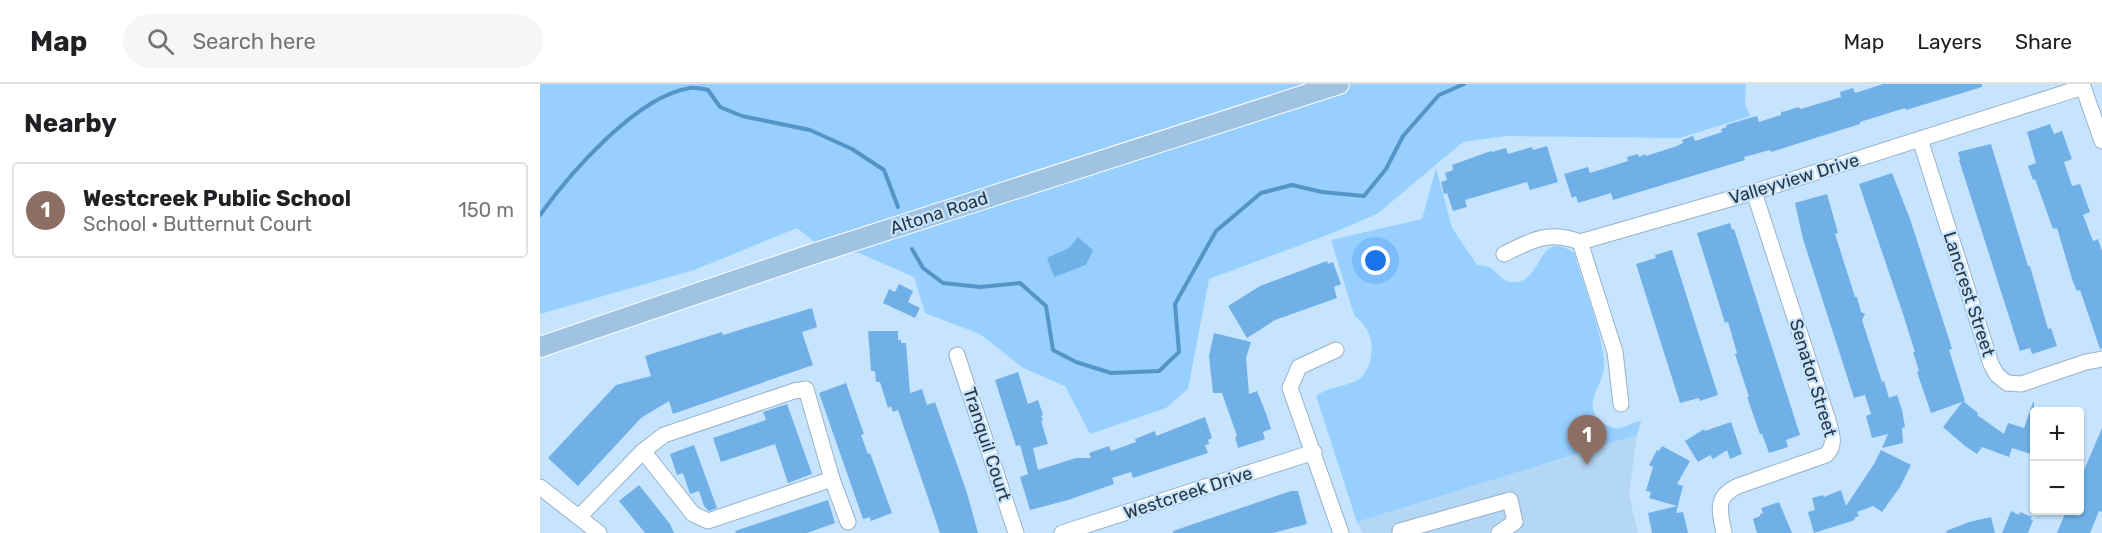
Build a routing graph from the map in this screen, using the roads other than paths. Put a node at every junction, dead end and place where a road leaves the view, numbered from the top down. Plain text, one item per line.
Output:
1 (1339, 84) edge
2 (2082, 86) edge
3 (1920, 139) junction
4 (2102, 141) edge
5 (1754, 192) junction
6 (1580, 242) junction
7 (1504, 254) dead end
8 (540, 347) edge
9 (1336, 350) dead end
10 (957, 355) dead end
11 (2102, 359) edge
12 (1621, 404) dead end
13 (644, 451) junction
14 (1314, 452) junction
15 (832, 479) junction
16 (540, 487) edge
17 (579, 517) junction
18 (848, 522) dead end
19 (599, 533) edge
20 (1016, 533) edge
21 (1062, 533) edge
22 (1341, 533) edge
23 (1400, 533) edge
24 (1499, 533) edge
25 (1724, 533) edge

1 - 8 main road, Altona Road
2 - 3 street, Valleyview Drive
2 - 4 street
3 - 5 street, Valleyview Drive
3 - 11 street, Lancrest Street
5 - 6 street, Valleyview Drive
5 - 25 street, Senator Street
6 - 7 street, Valleyview Drive
6 - 12 street
9 - 14 street
10 - 20 street, Tranquil Court
13 - 15 street
13 - 15 street
13 - 17 street
14 - 21 street, Westcreek Drive
14 - 22 street
15 - 18 street
16 - 17 street
17 - 19 street
23 - 24 street

